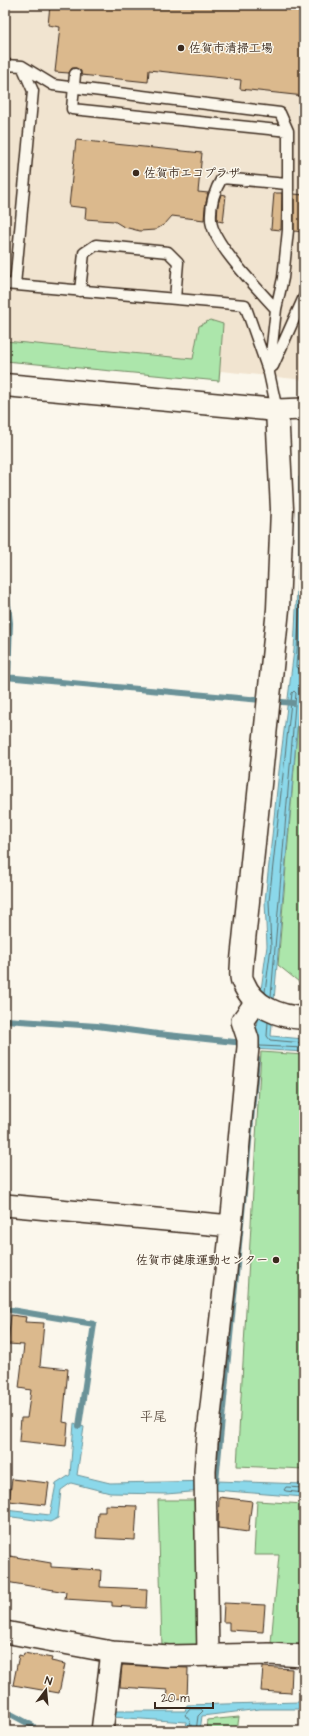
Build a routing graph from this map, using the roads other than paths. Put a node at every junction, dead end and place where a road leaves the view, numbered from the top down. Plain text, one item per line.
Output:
1 (5, 65) edge
2 (22, 66) junction
3 (75, 74) dead end
4 (288, 131) junction
5 (287, 184) junction
6 (10, 284) edge
7 (80, 291) junction
8 (304, 297) edge
9 (175, 299) junction
10 (276, 309) junction
11 (269, 373) junction
12 (5, 385) edge
13 (304, 409) edge
14 (277, 410) junction
15 (256, 1002) junction
16 (304, 1018) edge
17 (5, 1205) edge
18 (231, 1226) junction
19 (5, 1632) edge
20 (112, 1652) junction
21 (208, 1656) junction
22 (304, 1656) edge
23 (102, 1731) edge

1 - 2 lane
2 - 4 lane
2 - 6 lane
3 - 4 lane
4 - 5 lane
5 - 10 lane
5 - 10 lane
6 - 7 lane
7 - 9 lane
7 - 9 lane
8 - 11 lane
9 - 11 lane
10 - 11 lane
11 - 14 lane
12 - 14 street
13 - 14 street
14 - 15 street
15 - 16 street
15 - 18 street
17 - 18 street
18 - 21 street
19 - 20 street
20 - 21 street
20 - 23 street
21 - 22 street

